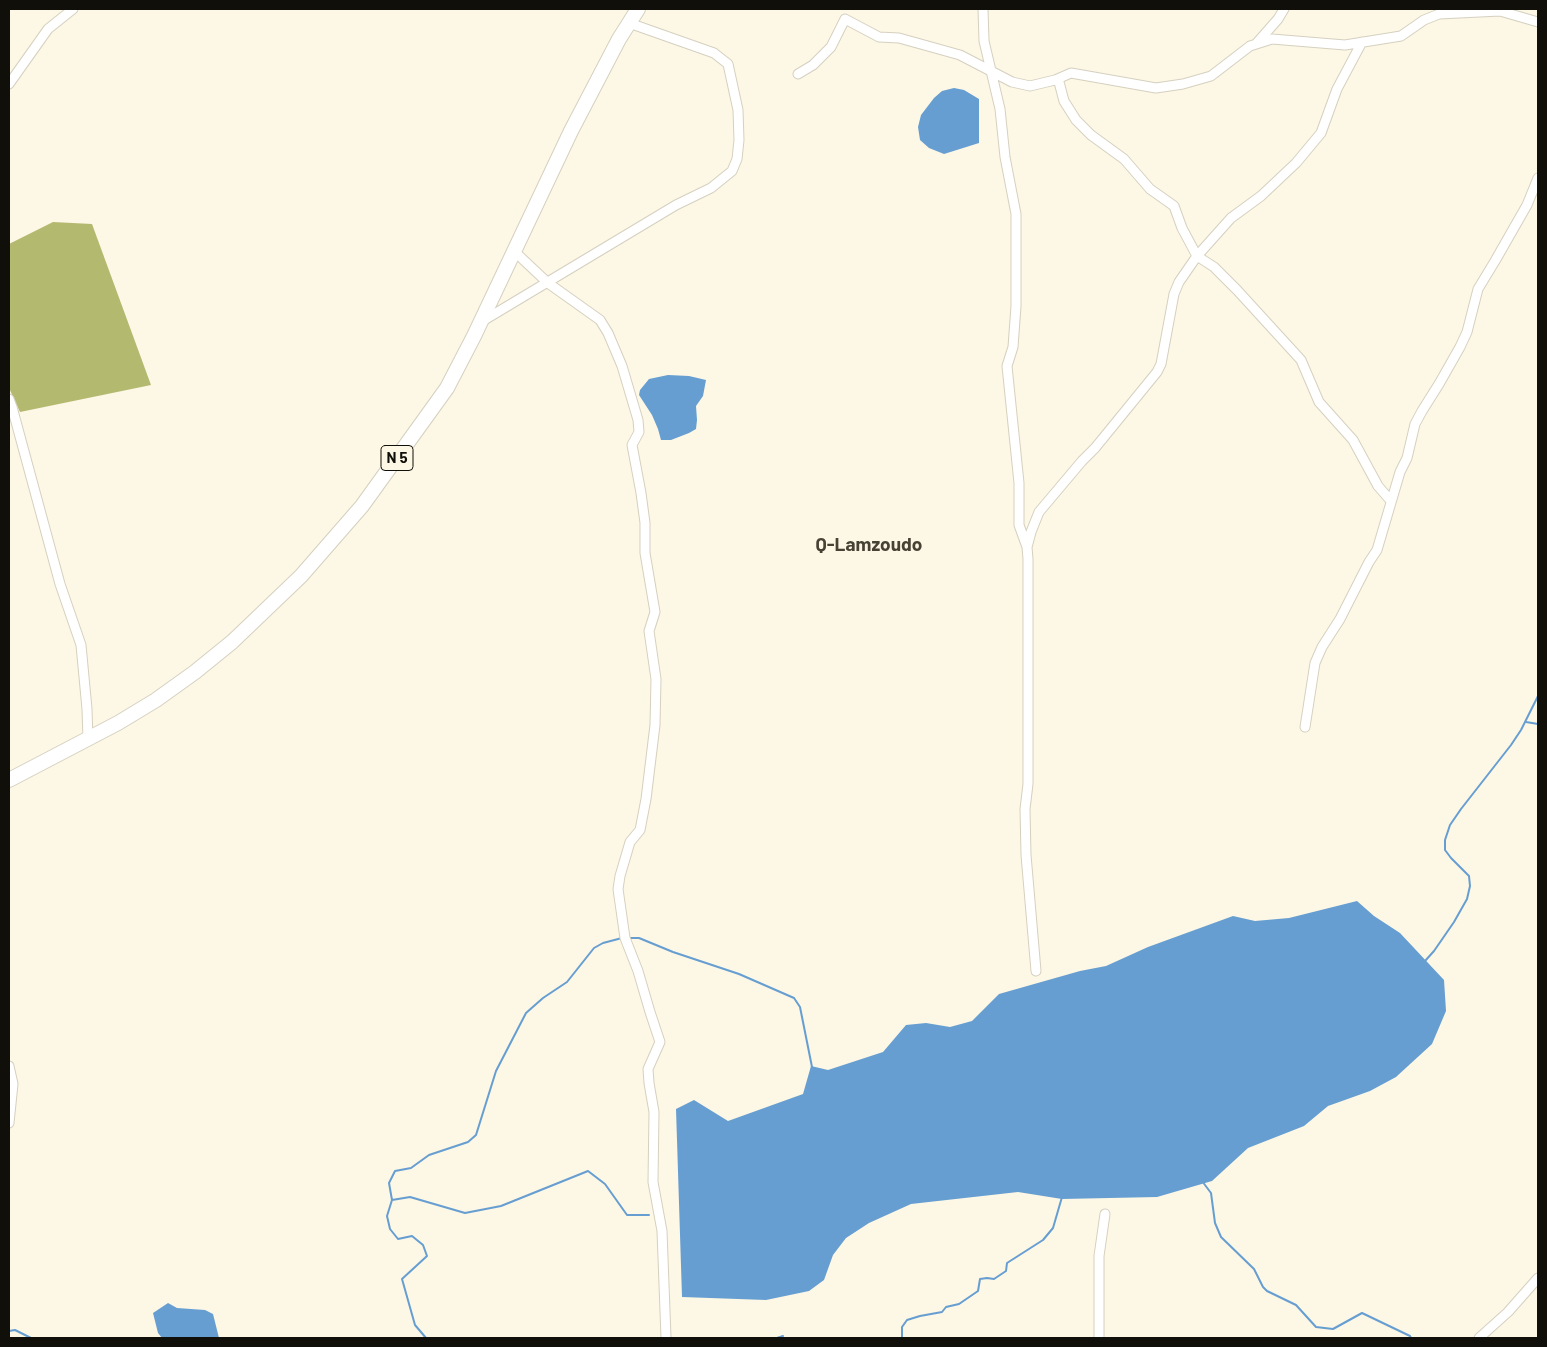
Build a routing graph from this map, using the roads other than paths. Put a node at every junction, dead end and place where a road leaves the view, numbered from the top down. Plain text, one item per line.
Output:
1 (73, 9) edge
2 (638, 9) edge
3 (983, 9) edge
4 (1284, 9) edge
5 (1538, 22) edge
6 (629, 23) junction
7 (1362, 42) junction
8 (1256, 44) junction
9 (992, 72) junction
10 (798, 74) dead end
11 (1055, 80) junction
12 (9, 84) edge
13 (1538, 178) edge
14 (514, 251) junction
15 (1197, 256) junction
16 (548, 283) junction
17 (481, 322) junction
18 (9, 399) edge
19 (1391, 500) junction
20 (1027, 547) junction
21 (1306, 728) dead end
22 (88, 740) junction
23 (9, 780) edge
24 (1036, 971) dead end
25 (9, 1066) edge
26 (9, 1123) edge
27 (1106, 1214) dead end
28 (1538, 1278) edge
29 (666, 1338) edge
30 (1099, 1338) edge
31 (1480, 1338) edge

1 - 12 street
2 - 6 highway, N 5
3 - 9 street
4 - 8 street
5 - 7 street
6 - 14 highway, N 5
6 - 16 street
7 - 8 street
7 - 15 street
8 - 11 street
9 - 10 street
9 - 11 street
9 - 20 street
11 - 15 street
13 - 19 street
14 - 16 street
14 - 17 highway, N 5
15 - 19 street
15 - 20 street
16 - 17 street
16 - 29 street
17 - 22 highway, N 5
18 - 22 street
19 - 21 street
20 - 24 street
22 - 23 highway, N 5
25 - 26 street
27 - 30 street
28 - 31 street

